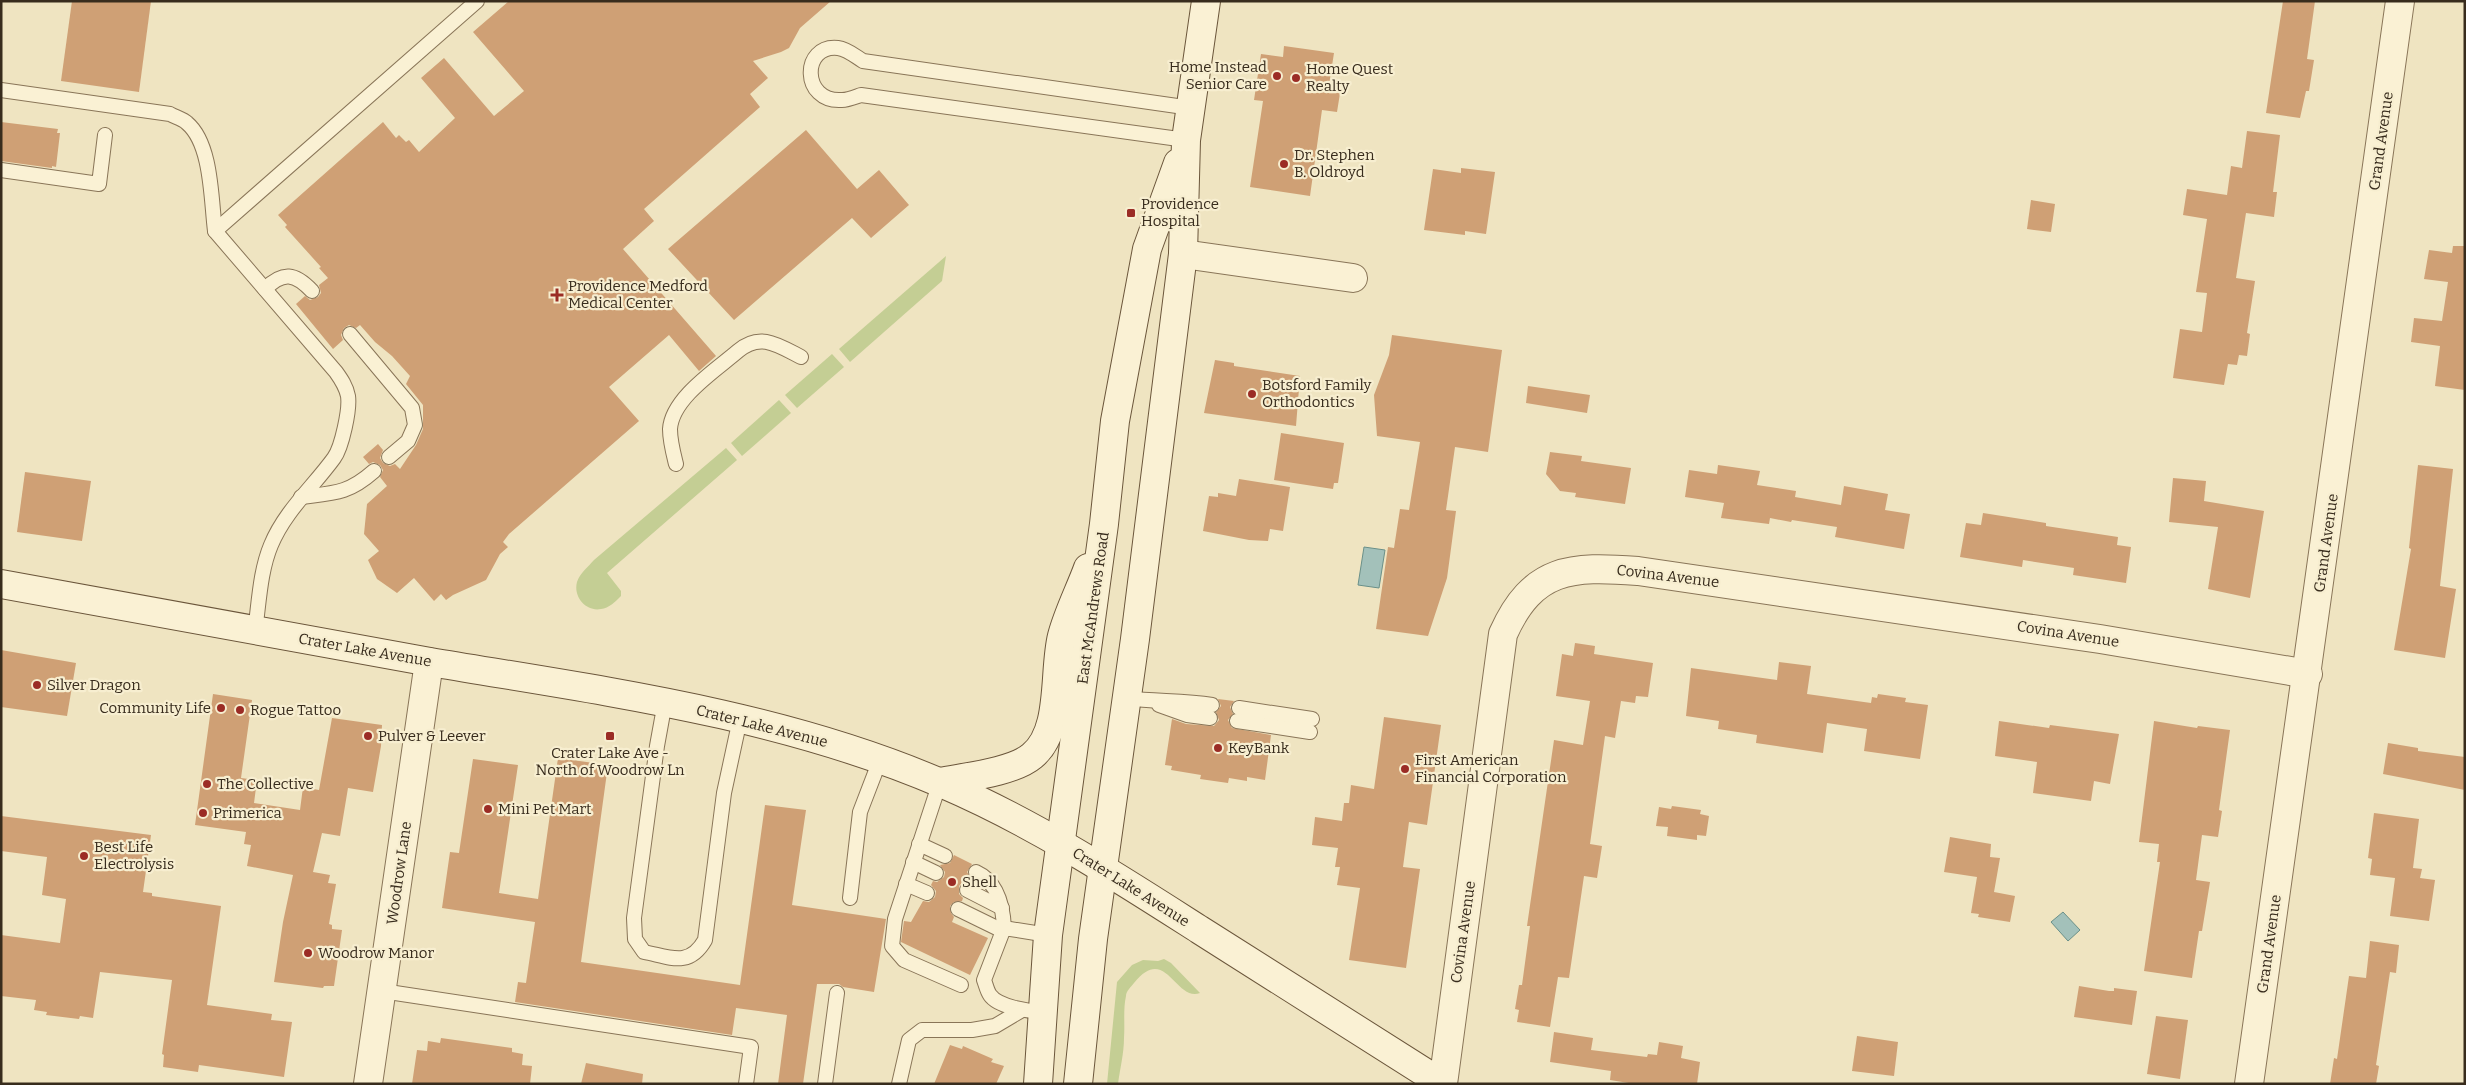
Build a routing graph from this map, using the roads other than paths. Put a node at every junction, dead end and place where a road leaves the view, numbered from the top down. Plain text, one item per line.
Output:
1 (477, 1) edge
2 (1206, 1) edge
3 (2400, 1) edge
4 (1, 90) edge
5 (1190, 108) junction
6 (106, 135) dead end
7 (1186, 140) junction
8 (1, 170) edge
9 (215, 231) junction
10 (1183, 254) junction
11 (1353, 278) dead end
12 (265, 289) junction
13 (312, 291) dead end
14 (350, 334) dead end
15 (801, 357) dead end
16 (389, 458) dead end
17 (676, 464) dead end
18 (374, 471) dead end
19 (301, 497) junction
20 (1104, 524) junction
21 (1, 584) edge
22 (255, 631) junction
23 (429, 662) junction
24 (2308, 674) junction
25 (1137, 700) junction
26 (666, 702) junction
27 (1211, 711) dead end
28 (1238, 715) dead end
29 (740, 719) junction
30 (1311, 726) dead end
31 (880, 760) junction
32 (940, 782) junction
33 (1061, 843) junction
34 (919, 844) junction
35 (945, 856) dead end
36 (913, 862) junction
37 (1102, 868) junction
38 (976, 872) dead end
39 (936, 873) dead end
40 (906, 884) junction
41 (967, 890) dead end
42 (927, 893) dead end
43 (850, 898) dead end
44 (1002, 908) junction
45 (958, 909) dead end
46 (1004, 929) junction
47 (1048, 935) junction
48 (961, 985) dead end
49 (382, 991) junction
50 (837, 993) dead end
51 (1032, 1011) junction
52 (368, 1084) edge
53 (746, 1084) edge
54 (825, 1084) edge
55 (899, 1084) edge
56 (1038, 1084) edge
57 (1078, 1084) edge
58 (1443, 1084) edge
59 (2249, 1084) edge

1 - 9 lane
2 - 5 main road, East McAndrews Road
3 - 24 main road, Grand Avenue
4 - 9 lane
5 - 7 main road, East McAndrews Road
5 - 7 lane
6 - 8 lane
7 - 10 main road, East McAndrews Road
7 - 20 main road, East McAndrews Road
9 - 12 lane
10 - 11 main road
10 - 25 main road, East McAndrews Road
12 - 13 lane
12 - 19 lane
14 - 16 lane
15 - 17 lane
18 - 19 lane
19 - 22 lane
20 - 32 main road
20 - 33 main road, East McAndrews Road
21 - 22 main road, Crater Lake Avenue
22 - 23 main road, Crater Lake Avenue
23 - 26 main road, Crater Lake Avenue
23 - 49 main road, Woodrow Lane
24 - 58 main road, Covina Avenue
24 - 59 main road, Grand Avenue
25 - 27 lane
25 - 37 main road, East McAndrews Road
26 - 29 main road, Crater Lake Avenue
26 - 29 lane
28 - 30 lane
29 - 31 main road, Crater Lake Avenue
31 - 32 main road, Crater Lake Avenue
31 - 43 lane
32 - 33 main road, Crater Lake Avenue
32 - 34 lane
33 - 37 main road, Crater Lake Avenue
33 - 47 main road, East McAndrews Road
34 - 35 lane
34 - 36 lane
36 - 39 lane
36 - 40 lane
37 - 57 main road, East McAndrews Road
37 - 58 main road, Crater Lake Avenue
38 - 44 lane
40 - 42 lane
40 - 48 lane
41 - 44 lane
44 - 46 lane
45 - 46 lane
46 - 47 lane
46 - 51 lane
47 - 51 main road, East McAndrews Road
49 - 52 main road, Woodrow Lane
49 - 53 lane
50 - 54 lane
51 - 55 lane
51 - 56 main road, East McAndrews Road

